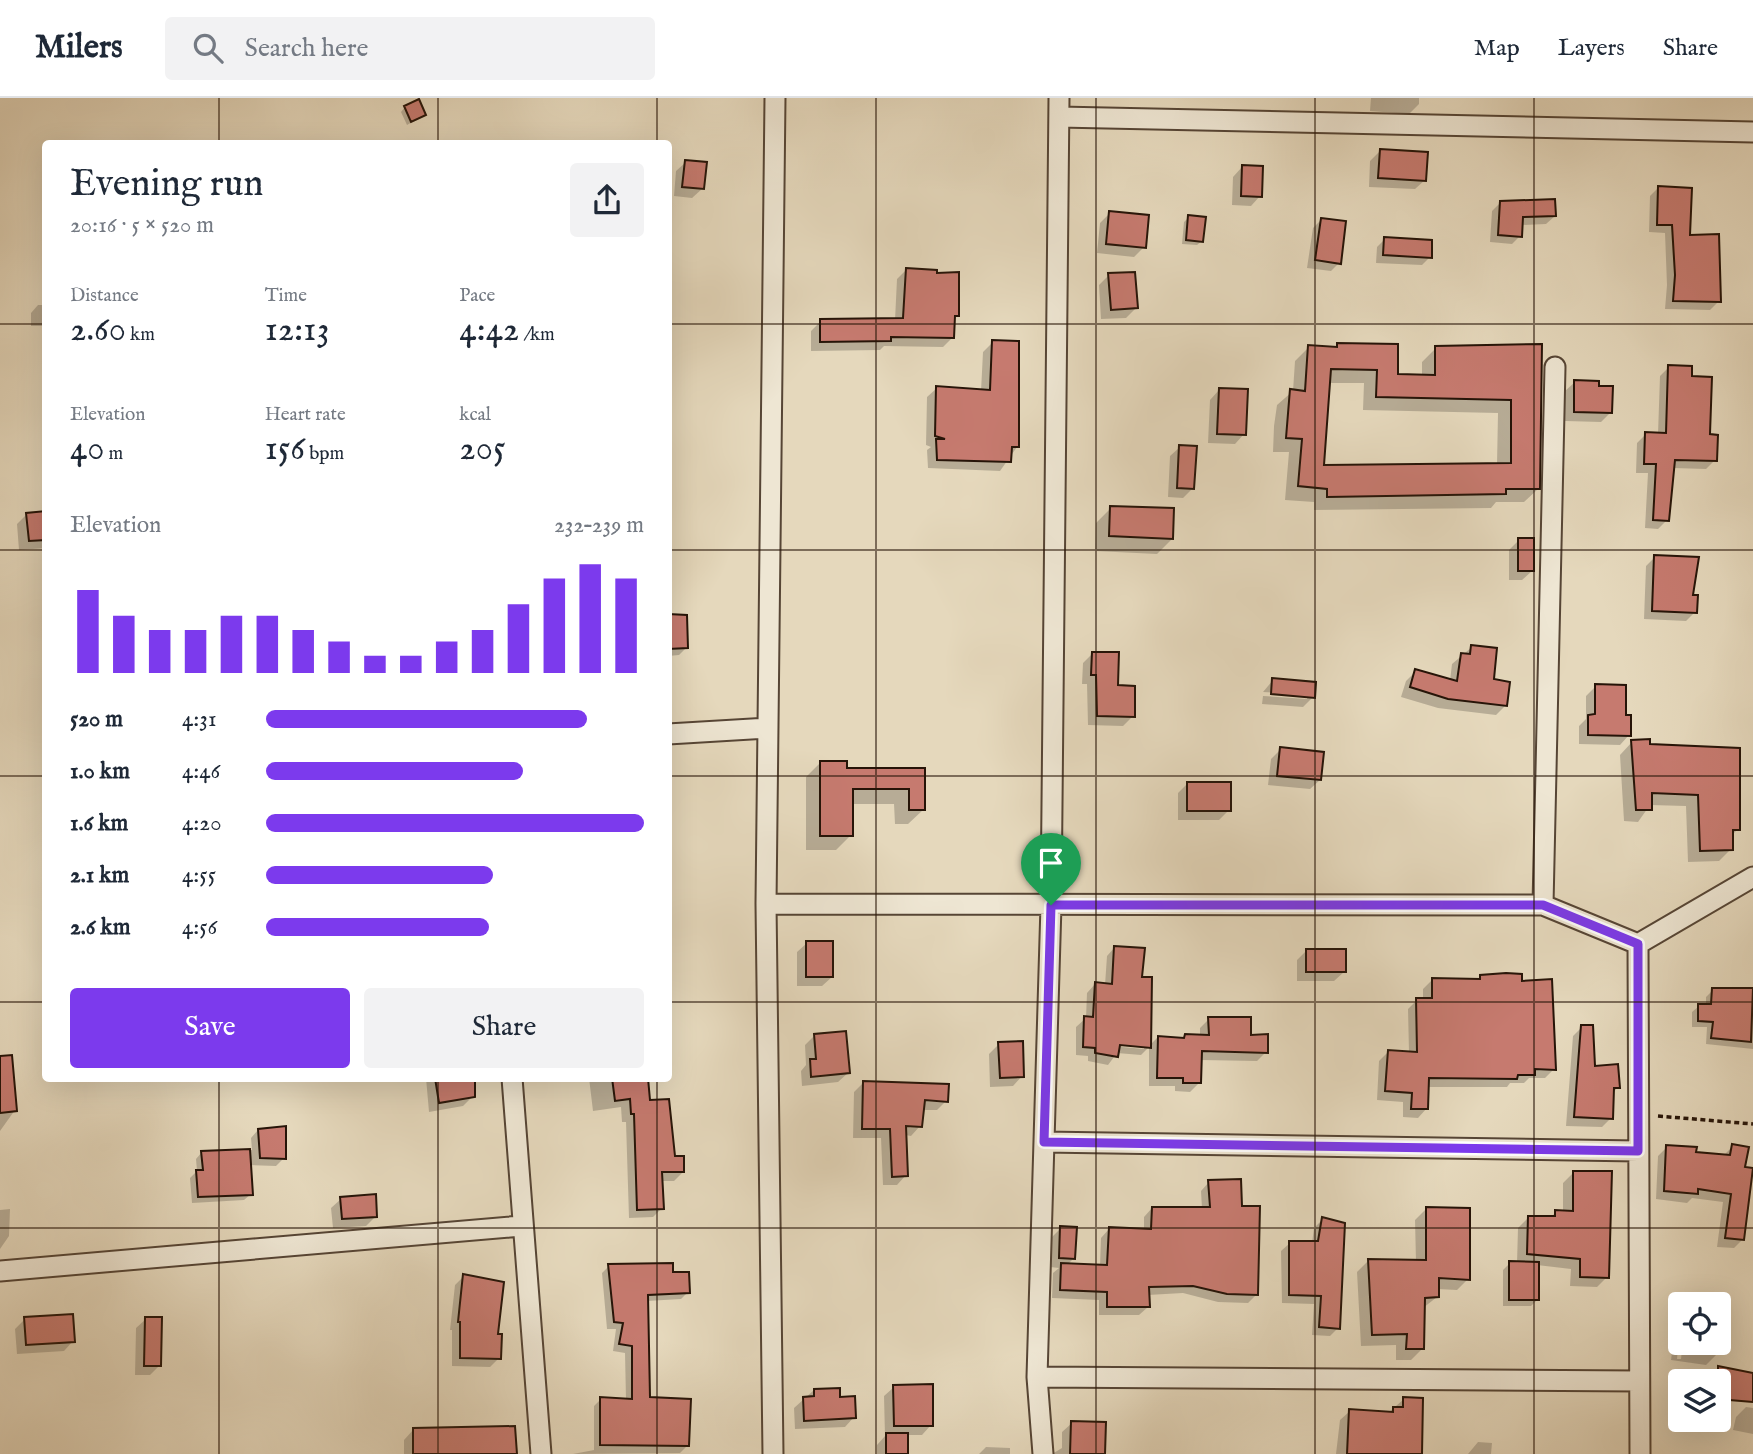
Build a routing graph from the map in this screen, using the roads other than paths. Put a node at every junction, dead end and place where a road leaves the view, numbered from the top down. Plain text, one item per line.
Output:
1 (775, 98) edge
2 (1059, 108) edge
3 (1753, 132) edge
4 (1555, 368) dead end
5 (768, 727) junction
6 (672, 734) edge
7 (1753, 877) edge
8 (766, 904) junction
9 (1051, 905) junction
10 (1543, 905) junction
11 (1638, 944) junction
12 (512, 1082) edge
13 (1044, 1142) junction
14 (1638, 1151) junction
15 (521, 1226) junction
16 (0, 1270) edge
17 (1037, 1377) junction
18 (1638, 1381) junction
19 (541, 1454) edge
20 (773, 1454) edge
21 (1043, 1454) edge
22 (1640, 1454) edge

1 - 5 street
2 - 3 street
2 - 9 street
4 - 10 street
5 - 6 street
5 - 8 street
7 - 11 street
8 - 9 street
8 - 20 street
9 - 10 street
9 - 13 street
10 - 11 street
11 - 14 street
12 - 15 street
13 - 14 street
13 - 17 street
14 - 18 street
15 - 16 street
15 - 19 street
17 - 18 street
17 - 21 street
18 - 22 street

